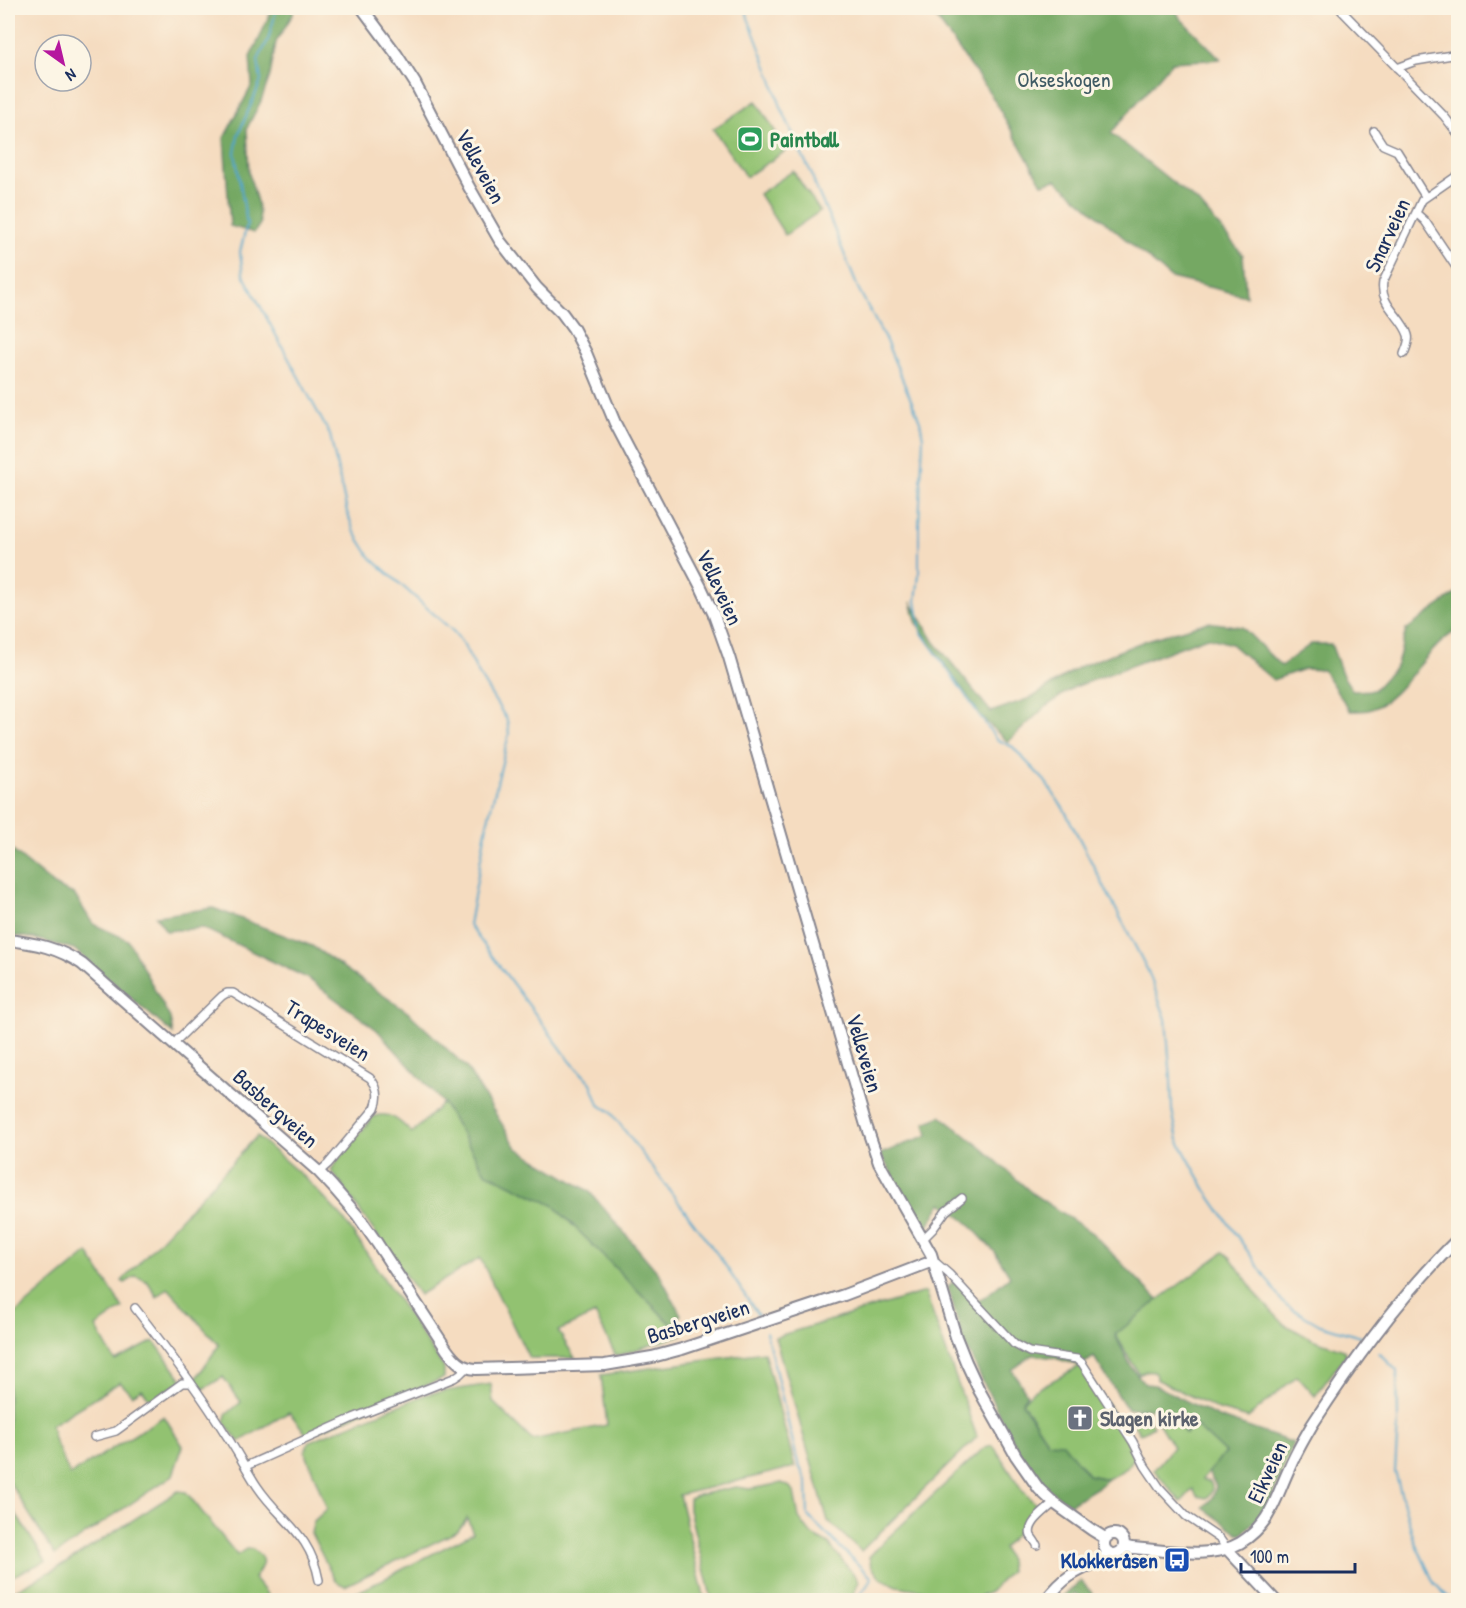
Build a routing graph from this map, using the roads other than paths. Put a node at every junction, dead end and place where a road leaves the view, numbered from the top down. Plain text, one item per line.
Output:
1 (362, 8) edge
2 (1342, 9) edge
3 (1458, 54) edge
4 (1397, 68) junction
5 (1374, 131) dead end
6 (1458, 134) edge
7 (1458, 175) edge
8 (1425, 196) junction
9 (1416, 213) junction
10 (1458, 270) edge
11 (1404, 354) dead end
12 (8, 939) edge
13 (175, 1044) junction
14 (319, 1172) junction
15 (962, 1198) dead end
16 (922, 1239) junction
17 (1458, 1239) edge
18 (933, 1261) junction
19 (135, 1308) dead end
20 (466, 1368) junction
21 (191, 1383) junction
22 (94, 1437) dead end
23 (246, 1466) junction
24 (1054, 1503) junction
25 (1105, 1538) junction
26 (1037, 1545) dead end
27 (1124, 1546) junction
28 (1227, 1549) junction
29 (1108, 1552) junction
30 (319, 1580) dead end
31 (1046, 1600) edge
32 (1275, 1600) edge

1 - 16 main road, Velleveien
2 - 4 street
3 - 4 street
4 - 6 street
5 - 8 street, Snarveien
7 - 8 street, Snarveien
8 - 9 street, Snarveien
9 - 10 street
9 - 11 street, Snarveien
12 - 13 main road, Basbergveien
13 - 14 main road, Basbergveien
13 - 14 street, Trapesveien
14 - 20 main road, Basbergveien
15 - 16 street
16 - 18 main road, Velleveien
17 - 28 main road, Eikveien
18 - 20 main road, Basbergveien
18 - 24 main road, Velleveien
18 - 28 street, Velleveien
19 - 21 street
20 - 23 street
21 - 22 street
21 - 23 street
23 - 30 street
24 - 25 main road, Velleveien
24 - 26 street
25 - 27 main road
25 - 29 main road
27 - 28 main road
27 - 29 main road
28 - 32 main road
29 - 31 main road

